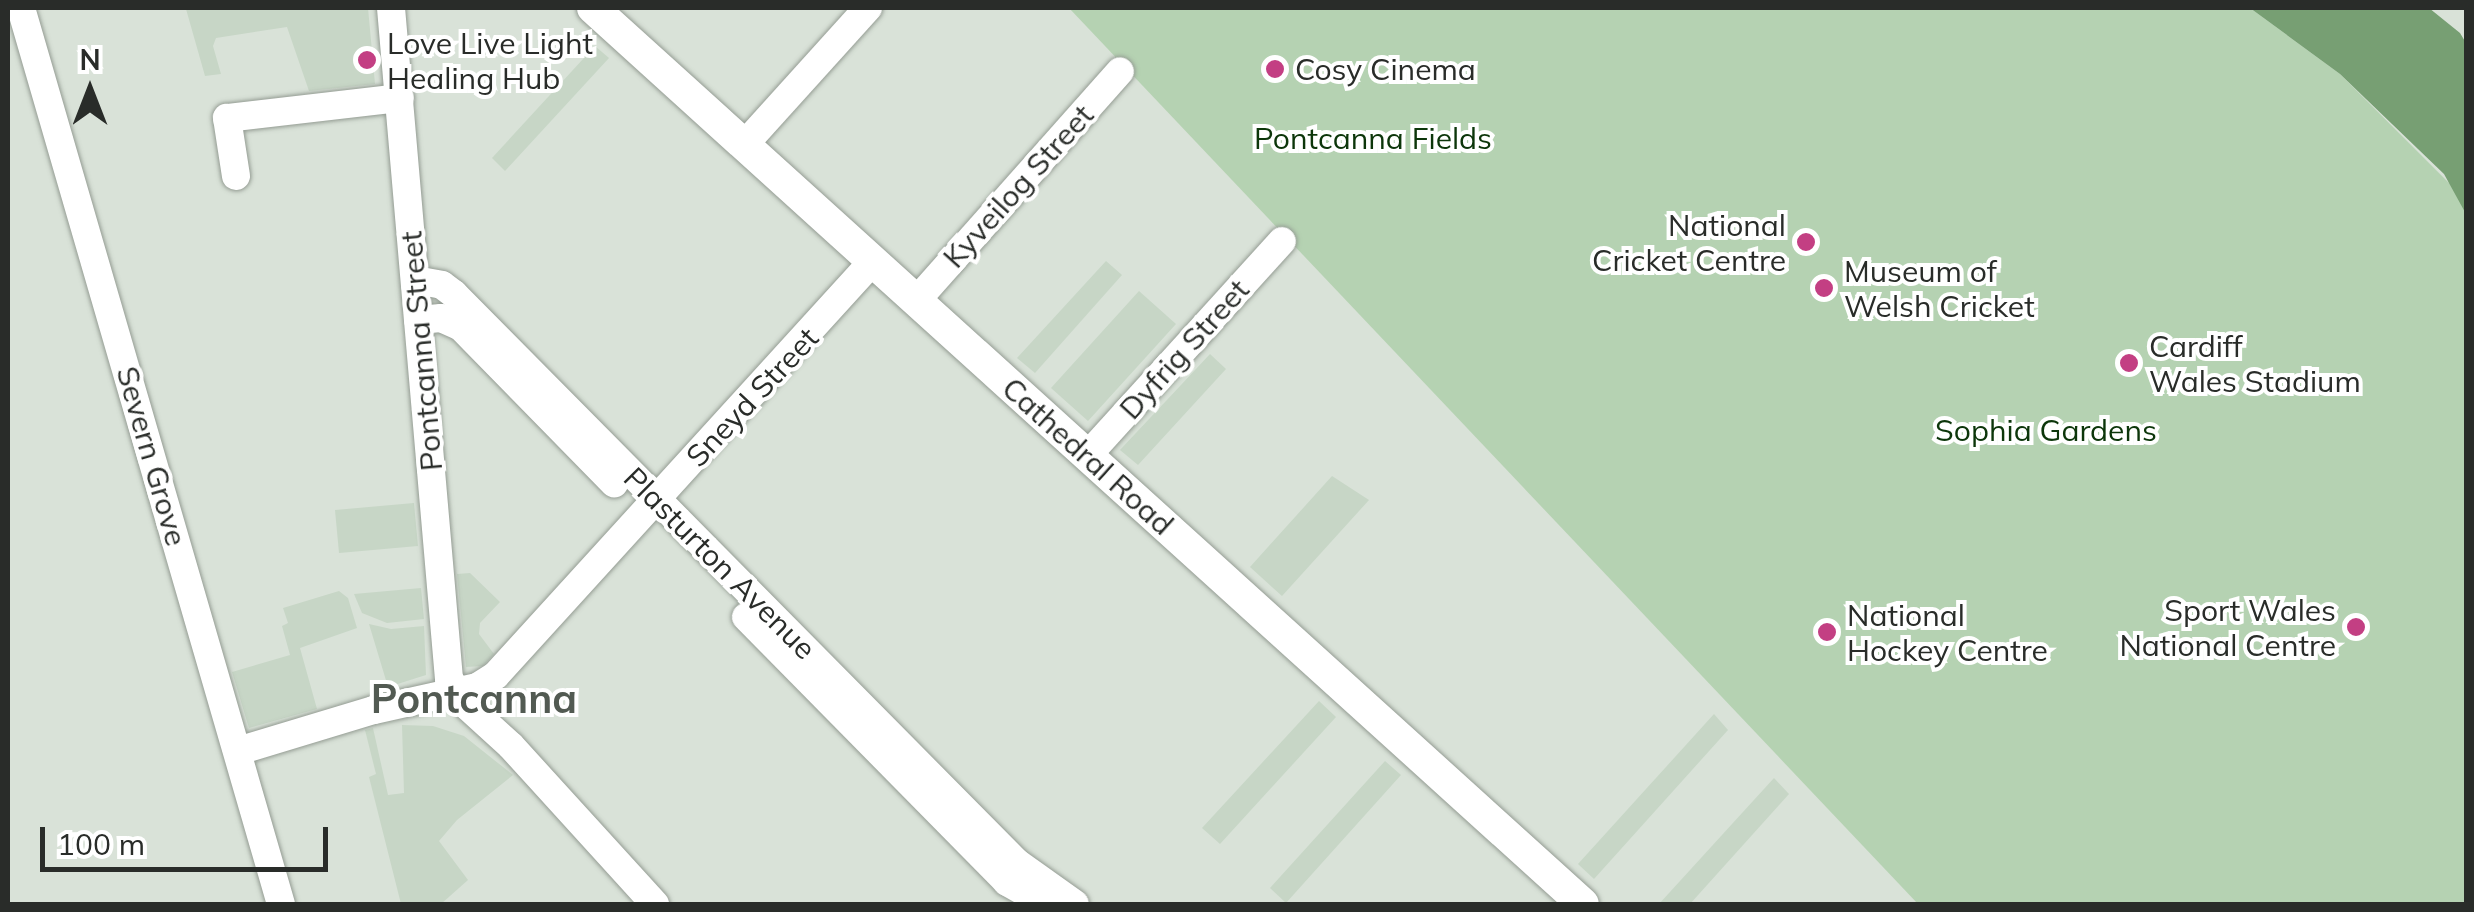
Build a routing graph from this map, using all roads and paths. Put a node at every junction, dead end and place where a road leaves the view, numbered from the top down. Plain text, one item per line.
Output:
1 (21, 8) edge
2 (391, 8) edge
3 (593, 8) edge
4 (868, 8) edge
5 (1120, 71) dead end
6 (400, 98) junction
7 (744, 145) junction
8 (236, 176) dead end
9 (1282, 241) dead end
10 (873, 261) junction
11 (415, 280) junction
12 (916, 300) junction
13 (418, 320) junction
14 (1087, 456) junction
15 (651, 507) junction
16 (457, 692) junction
17 (238, 751) junction
18 (1044, 899) edge
19 (1576, 902) edge
20 (281, 904) edge
21 (655, 904) edge
22 (1076, 904) edge

1 - 17 street, Severn Grove
2 - 6 street, Pontcanna Street
3 - 7 main road, Cathedral Road
4 - 7 street
5 - 12 street, Kyveilog Street
6 - 8 street
6 - 11 street, Pontcanna Street
7 - 10 main road, Cathedral Road
9 - 14 street, Dyfrig Street
10 - 12 main road, Cathedral Road
10 - 15 street, Sneyd Street
11 - 13 street, Pontcanna Street
11 - 15 street, Plasturton Avenue
12 - 14 main road, Cathedral Road
13 - 15 street, Plasturton Avenue
13 - 16 street, Pontcanna Street
14 - 19 main road, Cathedral Road
15 - 16 street, Sneyd Street
15 - 18 street, Plasturton Avenue
16 - 17 street, Sneyd Street
16 - 21 street
17 - 20 street, Severn Grove
18 - 22 street, Plasturton Avenue

